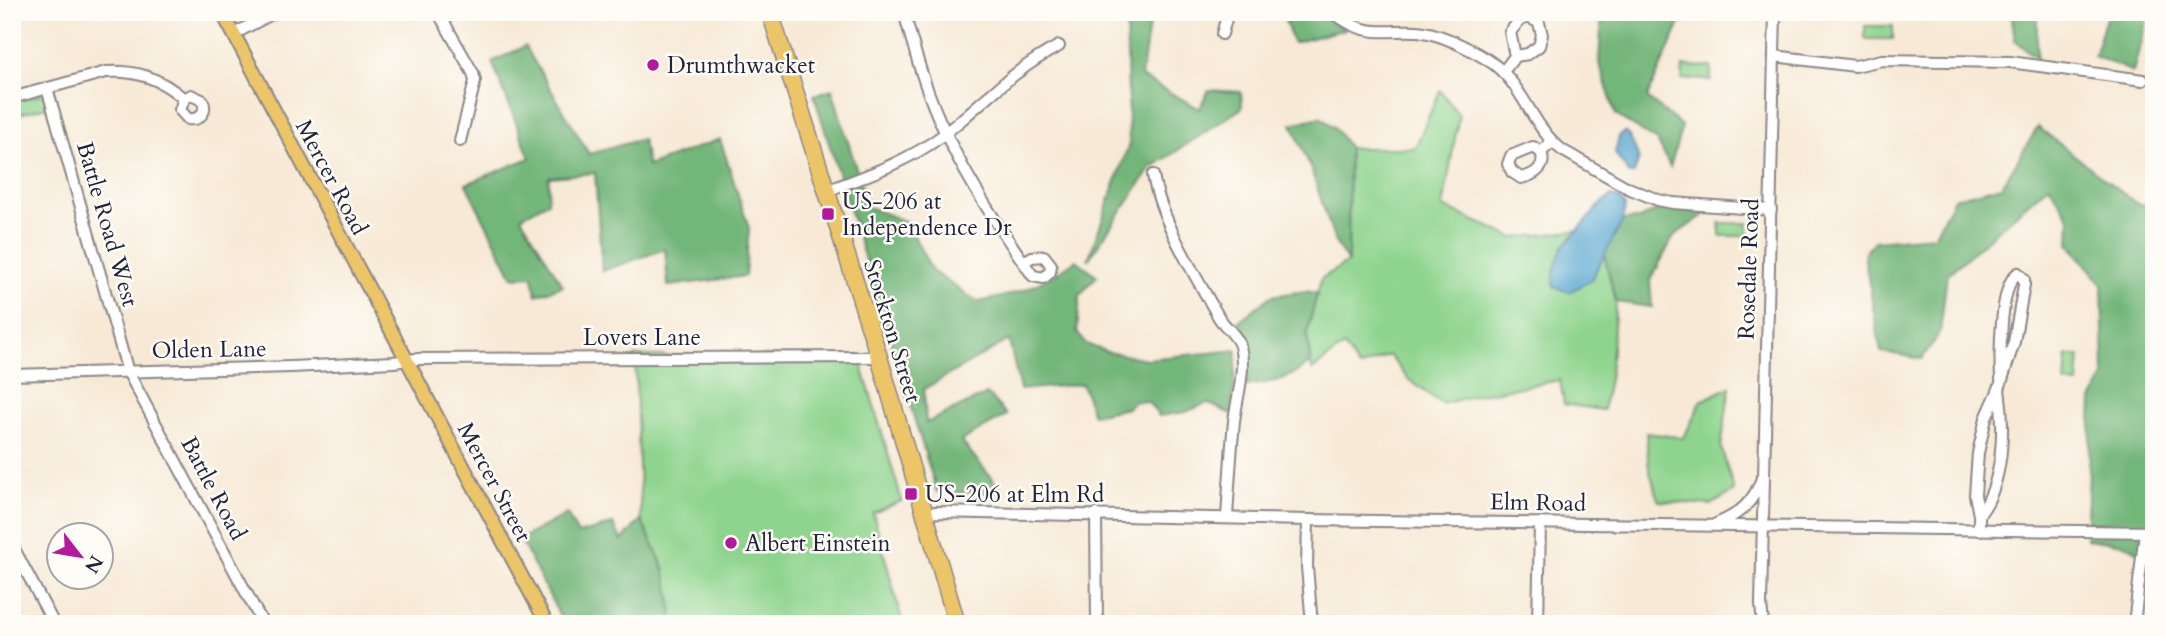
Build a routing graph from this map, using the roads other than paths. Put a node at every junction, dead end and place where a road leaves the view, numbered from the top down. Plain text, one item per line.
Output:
1 (222, 12) edge
2 (275, 12) edge
3 (438, 12) edge
4 (770, 12) edge
5 (904, 12) edge
6 (1228, 12) edge
7 (1332, 12) edge
8 (1775, 12) edge
9 (234, 34) junction
10 (1222, 34) dead end
11 (1059, 46) dead end
12 (1515, 56) dead end
13 (1774, 57) junction
14 (1503, 72) junction
15 (2143, 80) dead end
16 (47, 88) junction
17 (12, 98) edge
18 (184, 99) dead end
19 (945, 132) junction
20 (460, 141) dead end
21 (1552, 142) junction
22 (1541, 152) dead end
23 (1153, 175) dead end
24 (826, 191) junction
25 (1771, 210) junction
26 (1023, 262) dead end
27 (879, 357) junction
28 (406, 360) junction
29 (128, 372) junction
30 (12, 375) edge
31 (2000, 384) junction
32 (1765, 469) junction
33 (923, 514) junction
34 (1096, 514) junction
35 (1979, 515) junction
36 (1227, 517) junction
37 (1308, 520) junction
38 (1540, 523) junction
39 (1712, 525) junction
40 (1764, 526) junction
41 (1979, 530) junction
42 (2149, 532) edge
43 (12, 545) edge
44 (54, 624) edge
45 (262, 624) edge
46 (547, 624) edge
47 (957, 624) edge
48 (1097, 624) edge
49 (1312, 624) edge
50 (1538, 624) edge
51 (1763, 624) edge
52 (2134, 624) edge

1 - 9 main road, Mercer Road
2 - 9 street
3 - 20 street
4 - 24 highway, Stockton Street
5 - 19 street
6 - 10 street
7 - 14 street
8 - 13 street, Rosedale Road
9 - 28 main road, Mercer Road
11 - 19 street
12 - 14 street
13 - 15 street
13 - 25 street, Rosedale Road
14 - 21 street
16 - 17 street
16 - 18 street
16 - 29 street, Battle Road West
19 - 24 street
19 - 26 street
21 - 22 street
21 - 25 street
23 - 36 street
24 - 27 highway, Stockton Street
25 - 32 street, Rosedale Road
27 - 28 street, Lovers Lane
27 - 33 highway, Stockton Street
28 - 29 street, Olden Lane
28 - 46 main road, Mercer Street
29 - 30 street, Olden Lane
29 - 45 street, Battle Road
31 - 31 street
31 - 35 street
31 - 35 street
32 - 39 street
32 - 40 street, Rosedale Road
33 - 34 street, Elm Road
33 - 47 highway, Stockton Street
34 - 36 street, Elm Road
34 - 48 street
35 - 41 street
36 - 37 street, Elm Road
37 - 38 street, Elm Road
37 - 49 street
38 - 39 street, Elm Road
38 - 50 street
39 - 40 street, Elm Road
40 - 41 street, Elm Road
40 - 51 street, Rosedale Road
41 - 42 street, Elm Road
42 - 52 street
43 - 44 street

